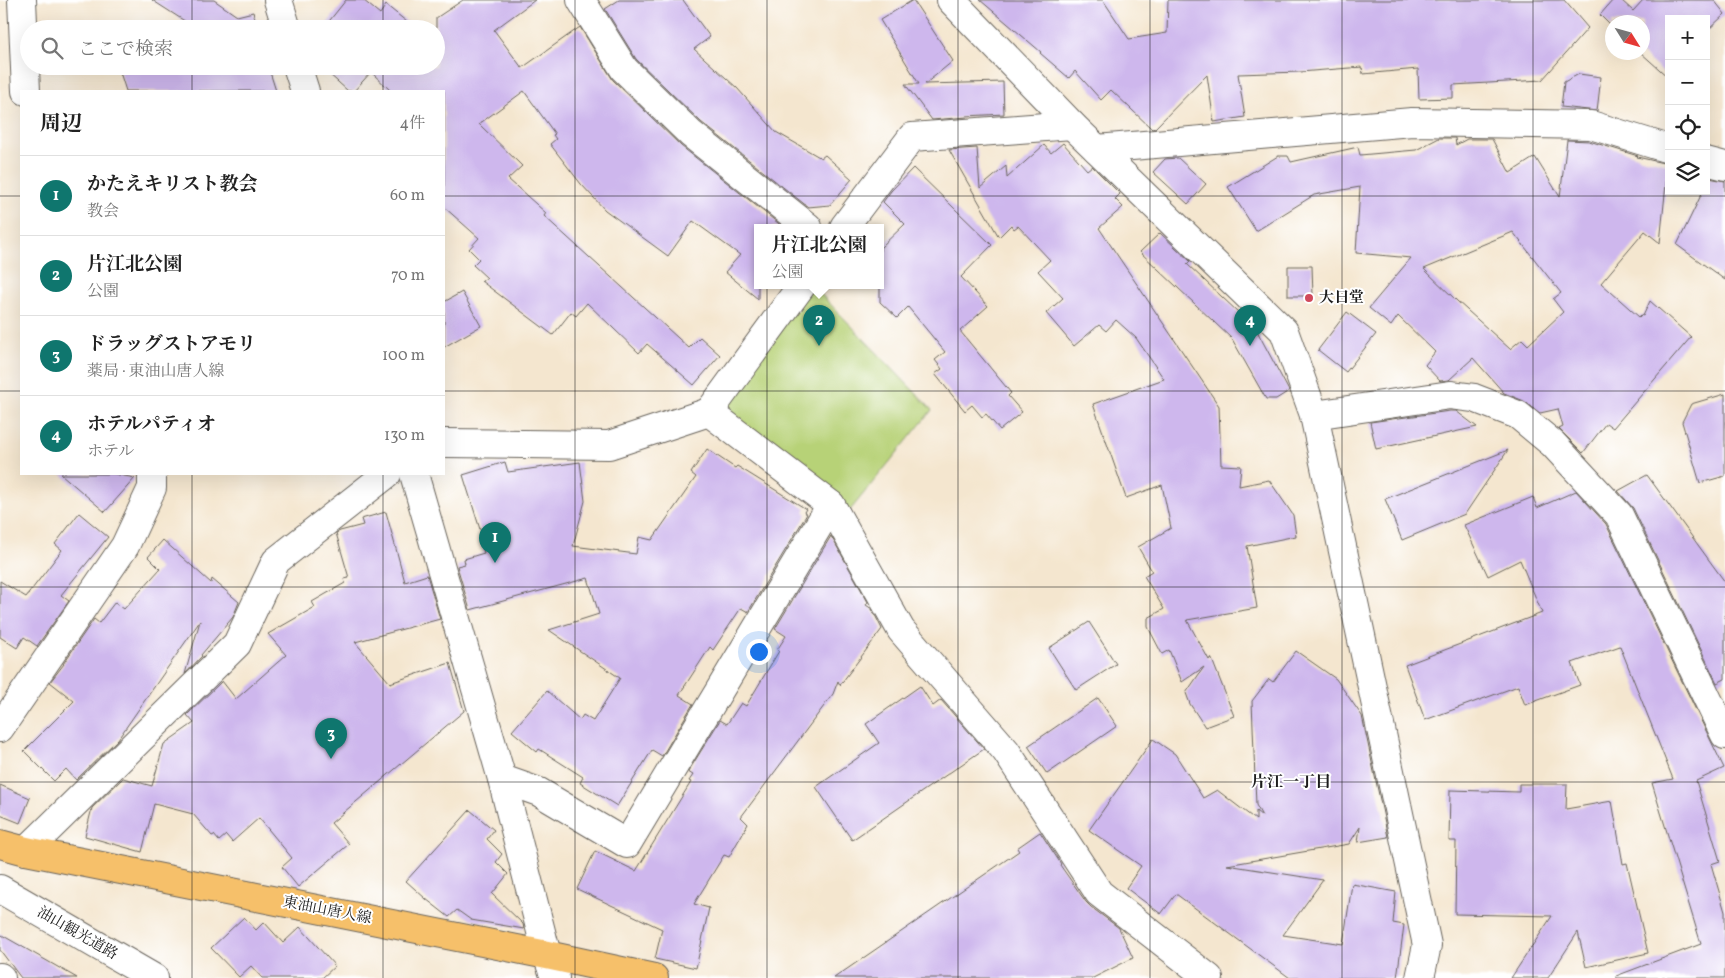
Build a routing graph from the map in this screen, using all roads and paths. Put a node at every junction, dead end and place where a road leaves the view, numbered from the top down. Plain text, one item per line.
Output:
1 (278, 0) edge
2 (582, 0) edge
3 (951, 0) edge
4 (15, 2) edge
5 (284, 20) edge
6 (20, 42) edge
7 (24, 75) edge
8 (301, 75) edge
9 (26, 90) edge
10 (305, 90) edge
11 (1072, 125) junction
12 (1665, 148) edge
13 (1097, 149) junction
14 (1710, 162) edge
15 (1725, 166) edge
16 (804, 224) edge
17 (846, 224) edge
18 (799, 289) edge
19 (709, 412) junction
20 (1314, 415) junction
21 (445, 443) edge
22 (152, 475) edge
23 (386, 475) edge
24 (414, 475) edge
25 (831, 505) junction
26 (0, 728) edge
27 (1725, 735) edge
28 (502, 779) junction
29 (13, 847) edge
30 (0, 889) edge
31 (551, 966) edge
32 (154, 978) edge
33 (654, 978) edge
34 (1209, 978) edge
35 (1420, 978) edge

1 - 5 street
2 - 16 street
3 - 11 street
4 - 6 street
7 - 9 street
8 - 10 street
11 - 13 street
11 - 17 street
12 - 13 street
13 - 20 street
14 - 15 street
18 - 19 street
19 - 21 street
19 - 25 street
20 - 27 street
20 - 35 street
22 - 26 street
23 - 29 street
24 - 28 street
25 - 28 street
25 - 34 street
28 - 31 street
29 - 31 main road, 東油山唐人線
30 - 32 street, 油山観光道路
31 - 33 main road, 東油山唐人線

